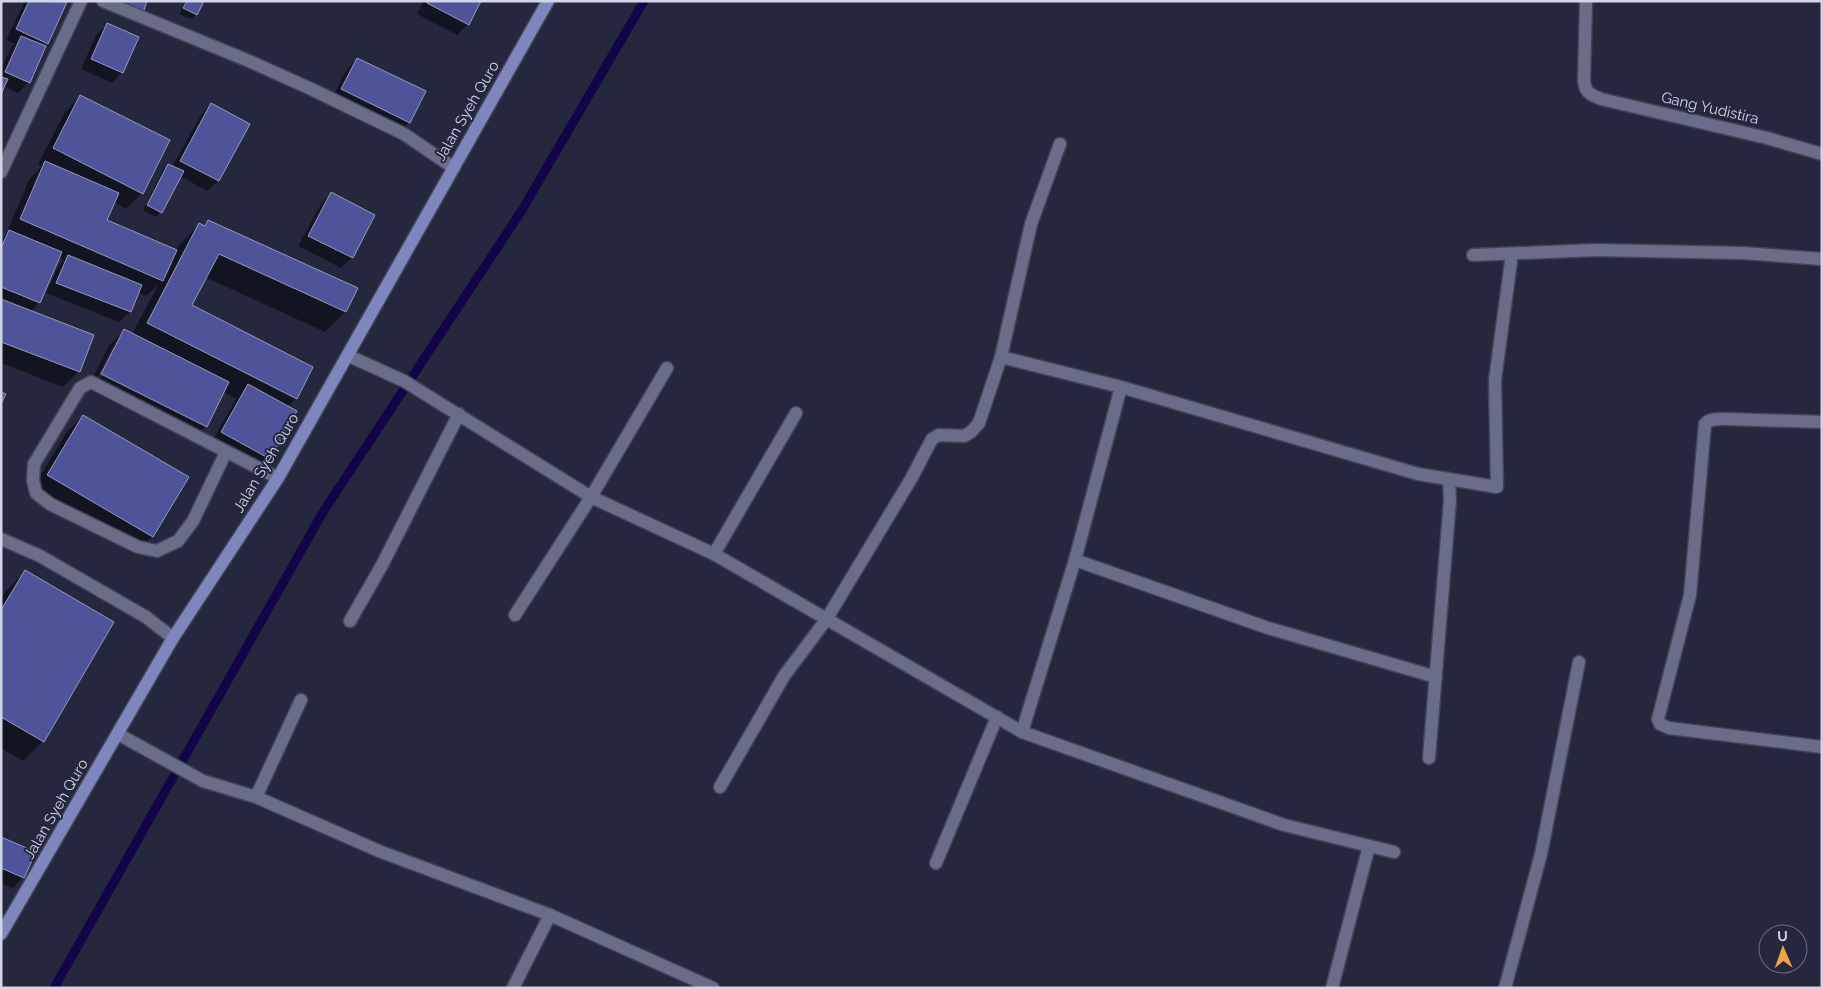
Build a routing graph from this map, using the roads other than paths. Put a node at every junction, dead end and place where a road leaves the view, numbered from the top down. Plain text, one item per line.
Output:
1 (82, 1) edge
2 (103, 1) edge
3 (548, 1) edge
4 (1586, 1) edge
5 (1060, 144) dead end
6 (1822, 154) edge
7 (454, 168) junction
8 (1, 172) edge
9 (1512, 254) junction
10 (1473, 255) dead end
11 (1822, 259) edge
12 (349, 356) junction
13 (1001, 357) junction
14 (667, 368) dead end
15 (1121, 387) junction
16 (796, 413) dead end
17 (459, 414) junction
18 (1822, 422) edge
19 (226, 452) junction
20 (278, 478) junction
21 (1449, 480) junction
22 (591, 497) junction
23 (1, 539) edge
24 (714, 554) junction
25 (1074, 560) junction
26 (515, 616) dead end
27 (826, 620) junction
28 (350, 621) dead end
29 (173, 638) junction
30 (1579, 662) dead end
31 (1436, 677) junction
32 (301, 700) dead end
33 (998, 717) junction
34 (1022, 732) junction
35 (118, 734) junction
36 (1822, 747) edge
37 (1429, 758) dead end
38 (720, 788) dead end
39 (256, 797) junction
40 (1369, 846) junction
41 (1394, 852) dead end
42 (936, 864) dead end
43 (550, 915) junction
44 (1, 934) edge
45 (513, 988) edge
46 (713, 988) edge
47 (1332, 988) edge
48 (1504, 988) edge

1 - 8 street
2 - 7 street
3 - 7 main road, Jalan Syeh Quro
4 - 6 street, Gang Yudistira
5 - 13 street
7 - 12 main road, Jalan Syeh Quro
9 - 10 street
9 - 11 street
9 - 21 street
12 - 17 street
12 - 20 main road, Jalan Syeh Quro
13 - 15 street
13 - 27 street
14 - 22 street
15 - 21 street
15 - 25 street
16 - 24 street
17 - 22 street
17 - 28 street
18 - 36 street
19 - 19 street
19 - 20 street
20 - 29 main road, Jalan Syeh Quro
21 - 31 street
22 - 24 street
22 - 26 street
23 - 29 street
24 - 27 street
25 - 31 street
25 - 34 street
27 - 33 street
27 - 38 street
29 - 35 main road, Jalan Syeh Quro
30 - 48 street
31 - 37 street
32 - 39 street
33 - 34 street
33 - 42 street
34 - 40 street
35 - 39 street
35 - 44 main road, Jalan Syeh Quro
39 - 43 street
40 - 41 street
40 - 47 street
43 - 45 street
43 - 46 street

